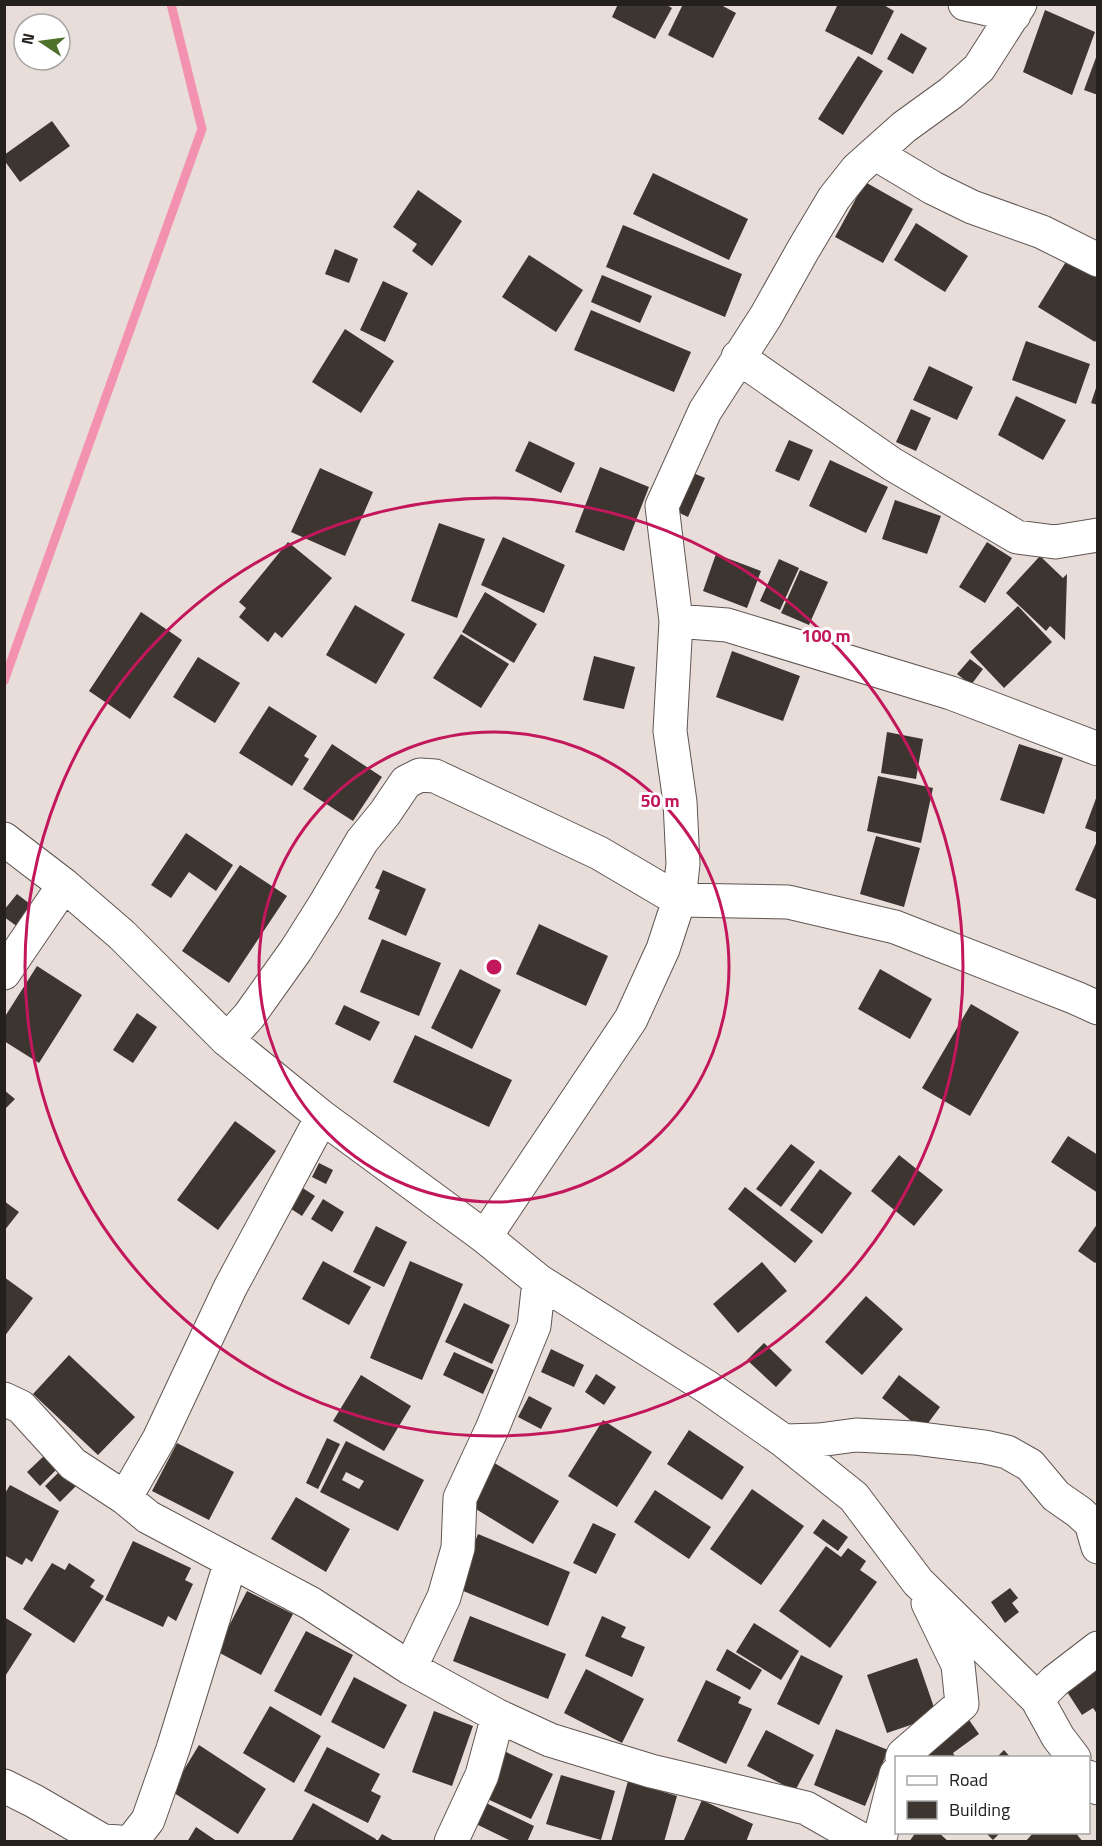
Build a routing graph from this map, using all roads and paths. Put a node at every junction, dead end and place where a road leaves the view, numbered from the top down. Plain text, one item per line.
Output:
1 (965, 4) edge
2 (1017, 10) edge
3 (876, 154) junction
4 (1098, 261) edge
5 (738, 357) junction
6 (1098, 535) edge
7 (676, 621) junction
8 (1098, 749) edge
9 (4, 839) edge
10 (64, 885) junction
11 (679, 900) junction
12 (4, 973) edge
13 (1098, 1008) edge
14 (228, 1040) junction
15 (322, 1117) junction
16 (485, 1237) junction
17 (539, 1281) junction
18 (4, 1399) edge
19 (784, 1441) junction
20 (125, 1498) junction
21 (1098, 1546) edge
22 (231, 1561) junction
23 (918, 1582) junction
24 (1098, 1648) edge
25 (410, 1668) junction
26 (1037, 1699) junction
27 (498, 1716) junction
28 (903, 1756) edge
29 (1072, 1756) edge
30 (895, 1782) edge
31 (4, 1786) edge
32 (120, 1842) edge
33 (131, 1842) edge
34 (451, 1842) edge
35 (866, 1842) edge
36 (879, 1842) edge

1 - 2 street
2 - 3 street
3 - 4 street
3 - 5 street
5 - 6 street
5 - 7 street
7 - 8 street
7 - 11 street
9 - 10 street
10 - 12 street
10 - 14 street
11 - 13 street
11 - 14 street
11 - 16 street
14 - 15 street
15 - 16 street
15 - 20 street
16 - 17 street
17 - 19 street
17 - 25 street
18 - 20 street
19 - 21 street
19 - 23 street
20 - 22 street
22 - 25 street
22 - 33 street
23 - 26 street
23 - 28 street
24 - 26 street
25 - 27 street
26 - 29 street
27 - 34 street
27 - 35 street
30 - 36 street
31 - 32 street

